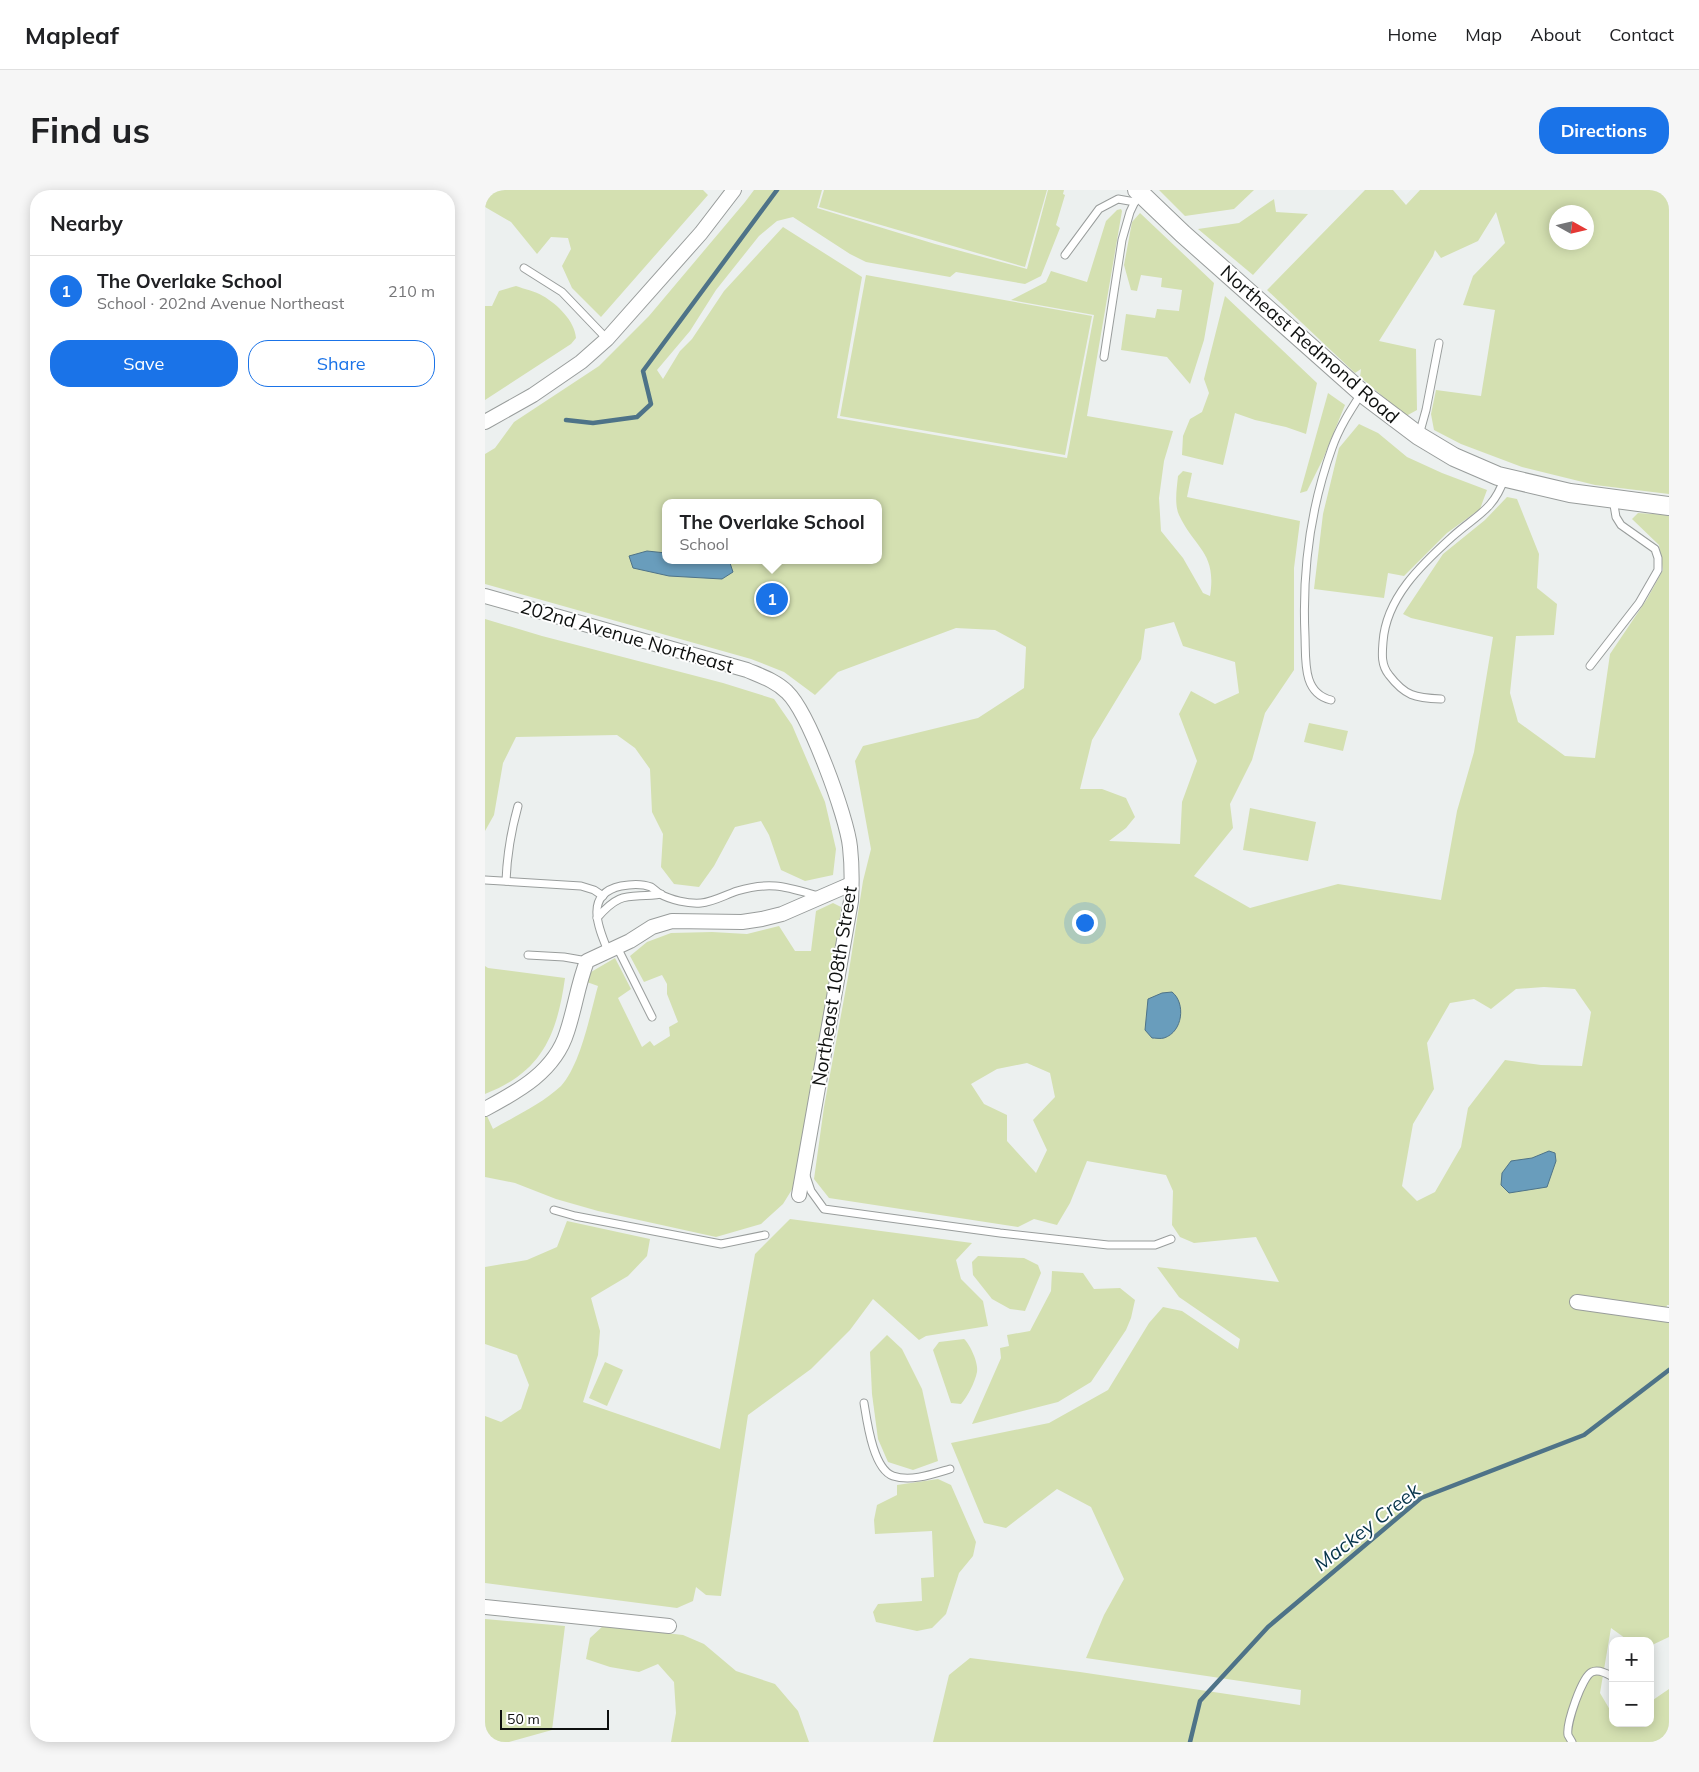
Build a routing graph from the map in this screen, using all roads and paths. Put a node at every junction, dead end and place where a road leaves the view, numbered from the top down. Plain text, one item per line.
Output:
1 (734, 190) edge
2 (1137, 195) edge
3 (1065, 255) dead end
4 (524, 268) dead end
5 (607, 339) junction
6 (1439, 343) dead end
7 (1104, 357) dead end
8 (1362, 393) junction
9 (485, 422) edge
10 (1419, 436) junction
11 (1501, 477) junction
12 (1613, 498) junction
13 (1669, 506) edge
14 (485, 596) edge
15 (1590, 666) dead end
16 (768, 678) joint
17 (1441, 699) dead end
18 (1331, 700) dead end
19 (518, 806) dead end
20 (485, 880) edge
21 (506, 882) junction
22 (851, 884) junction
23 (661, 894) junction
24 (603, 896) junction
25 (821, 897) junction
26 (596, 919) junction
27 (612, 949) junction
28 (528, 955) dead end
29 (587, 961) junction
30 (652, 1016) dead end
31 (485, 1108) edge
32 (804, 1171) junction
33 (799, 1195) dead end
34 (554, 1210) dead end
35 (765, 1235) dead end
36 (1171, 1239) dead end
37 (1577, 1302) dead end
38 (1669, 1315) edge
39 (865, 1403) dead end
40 (950, 1469) dead end
41 (485, 1607) edge
42 (669, 1626) dead end
43 (1609, 1675) edge
44 (1572, 1742) edge

1 - 5 street
2 - 3 lane
2 - 7 lane
2 - 8 street, Northeast Redmond Road
4 - 5 lane
5 - 9 street
6 - 10 lane
8 - 10 street, Northeast Redmond Road
8 - 18 lane
10 - 11 street, Northeast Redmond Road
11 - 12 street, Northeast Redmond Road
11 - 17 lane
12 - 13 street, Northeast Redmond Road
12 - 15 lane
14 - 16 street, 202nd Avenue Northeast
16 - 22 street, Northeast 108th Street
19 - 21 lane
20 - 21 lane
21 - 24 lane
22 - 25 street
22 - 32 street, Northeast 108th Street
23 - 24 lane
23 - 25 lane
23 - 26 lane
24 - 26 lane
25 - 27 street
26 - 27 lane
27 - 29 street
27 - 30 lane
28 - 29 lane
29 - 31 street
32 - 33 street, Northeast 108th Street
32 - 36 lane
34 - 35 lane
37 - 38 street
39 - 40 lane
41 - 42 street
43 - 44 lane

